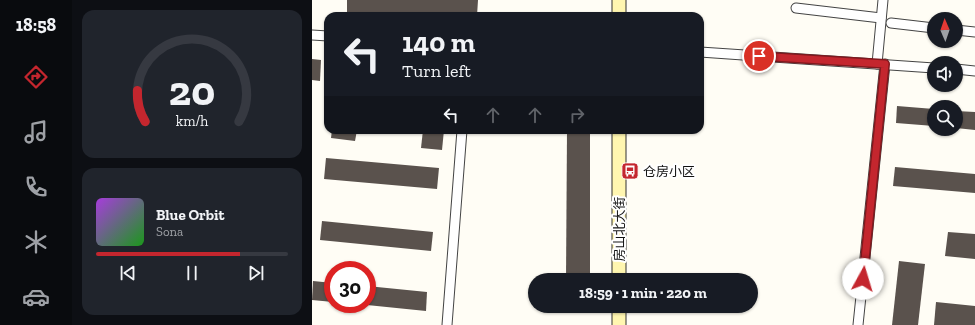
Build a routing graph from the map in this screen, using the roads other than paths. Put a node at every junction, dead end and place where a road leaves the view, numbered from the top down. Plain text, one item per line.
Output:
1 (619, 0) edge
2 (883, 0) edge
3 (796, 8) dead end
4 (619, 12) edge
5 (881, 18) junction
6 (891, 24) dead end
7 (927, 27) edge
8 (963, 31) edge
9 (975, 32) edge
10 (312, 35) edge
11 (324, 36) edge
12 (704, 52) edge
13 (881, 64) junction
14 (927, 67) edge
15 (963, 69) edge
16 (975, 70) edge
17 (462, 134) edge
18 (619, 134) edge
19 (619, 273) edge
20 (620, 313) edge
21 (446, 325) edge
22 (620, 325) edge
23 (858, 325) edge

1 - 4 main road
2 - 5 street
3 - 5 street
5 - 13 street
6 - 7 street
8 - 9 street
10 - 11 street
12 - 13 street
13 - 14 street
13 - 23 street
15 - 16 street
17 - 21 street
18 - 19 main road, 房山北大街
20 - 22 main road

